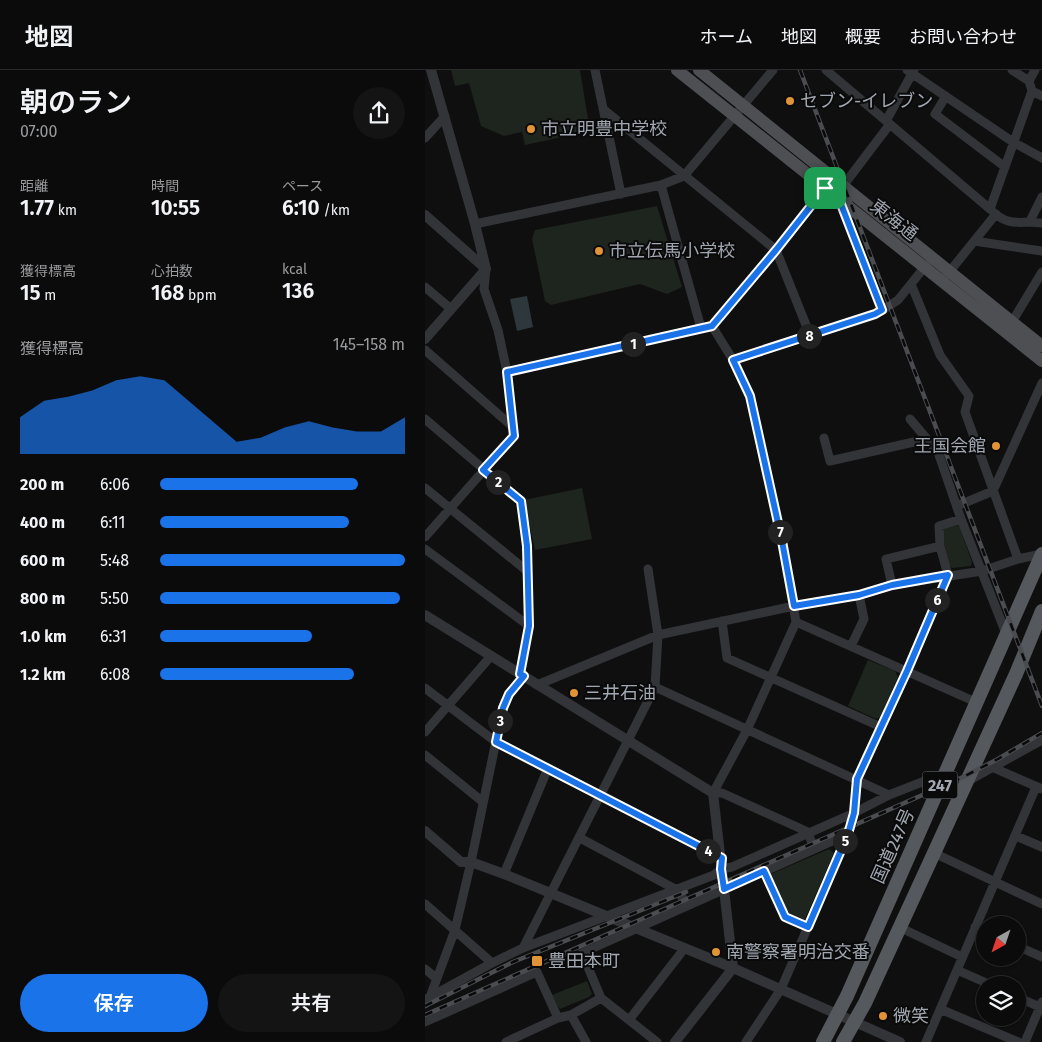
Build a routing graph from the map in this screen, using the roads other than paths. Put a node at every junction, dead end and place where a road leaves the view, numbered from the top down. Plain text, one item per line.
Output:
1 (431, 70) edge
2 (595, 70) edge
3 (677, 70) edge
4 (699, 70) edge
5 (773, 70) edge
6 (826, 70) edge
7 (1011, 70) edge
8 (1035, 70) edge
9 (911, 71) edge
10 (1029, 81) junction
11 (1032, 91) junction
12 (946, 96) junction
13 (1042, 96) edge
14 (603, 109) junction
15 (739, 110) junction
16 (445, 116) junction
17 (888, 123) junction
18 (425, 138) edge
19 (1013, 142) junction
20 (1042, 158) edge
21 (1005, 167) junction
22 (684, 176) junction
23 (661, 185) junction
24 (843, 186) junction
25 (825, 188) junction
26 (621, 194) junction
27 (1042, 197) edge
28 (839, 199) junction
29 (993, 212) junction
30 (425, 215) edge
31 (1030, 221) junction
32 (1042, 223) edge
33 (475, 224) junction
34 (974, 241) junction
35 (776, 250) junction
36 (1042, 251) edge
37 (929, 262) junction
38 (486, 269) junction
39 (1042, 272) edge
40 (946, 276) junction
41 (911, 284) junction
42 (425, 287) edge
43 (451, 309) junction
44 (882, 310) junction
45 (1012, 322) junction
46 (712, 326) junction
47 (701, 328) junction
48 (810, 335) junction
49 (425, 339) edge
50 (1042, 346) edge
51 (425, 350) edge
52 (733, 360) junction
53 (1042, 361) edge
54 (507, 372) junction
55 (1042, 383) edge
56 (425, 419) edge
57 (910, 419) dead end
58 (513, 426) junction
59 (823, 438) dead end
60 (927, 439) junction
61 (483, 470) junction
62 (425, 488) edge
63 (993, 491) junction
64 (957, 506) junction
65 (449, 509) junction
66 (961, 519) junction
67 (425, 537) edge
68 (941, 546) junction
69 (425, 549) edge
70 (1042, 554) edge
71 (1018, 559) junction
72 (648, 570) dead end
73 (527, 571) junction
74 (981, 571) junction
75 (948, 575) junction
76 (892, 585) junction
77 (859, 595) junction
78 (794, 606) junction
79 (1042, 614) edge
80 (425, 615) edge
81 (722, 621) junction
82 (795, 622) junction
83 (529, 626) junction
84 (658, 635) junction
85 (1007, 636) junction
86 (851, 646) junction
87 (491, 656) junction
88 (907, 671) junction
89 (522, 675) junction
90 (771, 678) junction
91 (537, 685) junction
92 (655, 687) junction
93 (425, 688) edge
94 (978, 703) junction
95 (449, 705) junction
96 (881, 727) junction
97 (747, 730) junction
98 (425, 732) edge
99 (1042, 740) edge
100 (629, 741) junction
101 (496, 742) junction
102 (425, 755) edge
103 (548, 768) junction
104 (994, 768) junction
105 (945, 773) junction
106 (857, 779) junction
107 (965, 783) junction
108 (1039, 788) edge
109 (713, 793) junction
110 (889, 795) junction
111 (601, 796) junction
112 (483, 802) junction
113 (854, 813) junction
114 (425, 831) edge
115 (808, 832) junction
116 (848, 834) junction
117 (1016, 836) junction
118 (580, 838) junction
119 (1042, 847) edge
120 (814, 849) junction
121 (935, 853) junction
122 (722, 858) junction
123 (471, 862) junction
124 (721, 869) junction
125 (764, 871) junction
126 (504, 874) junction
127 (994, 882) junction
128 (724, 889) junction
129 (677, 890) junction
130 (551, 894) junction
131 (425, 904) edge
132 (1042, 904) edge
133 (687, 905) junction
134 (606, 916) junction
135 (899, 926) junction
136 (808, 927) junction
137 (975, 927) joint
138 (637, 928) junction
139 (455, 930) junction
140 (523, 948) junction
141 (684, 949) junction
142 (1026, 950) edge
143 (962, 957) junction
144 (1042, 957) edge
145 (491, 963) junction
146 (733, 968) junction
147 (425, 969) edge
148 (957, 970) junction
149 (436, 978) junction
150 (976, 978) edge
151 (781, 989) junction
152 (601, 998) junction
153 (427, 1000) edge
154 (1026, 1000) edge
155 (1041, 1006) edge
156 (940, 1009) junction
157 (571, 1015) junction
158 (838, 1015) junction
159 (557, 1018) junction
160 (629, 1020) junction
161 (425, 1022) edge
162 (855, 1022) junction
163 (517, 1040) edge
164 (506, 1042) edge
165 (587, 1042) edge
166 (657, 1042) edge
167 (675, 1042) edge
168 (746, 1042) edge
169 (823, 1042) edge
170 (843, 1042) edge
171 (900, 1042) edge
172 (926, 1042) edge
173 (1018, 1042) edge
174 (1025, 1042) edge

1 - 16 street
2 - 14 street
3 - 15 main road, 東海通
4 - 15 main road, 東海通
5 - 15 street
6 - 17 street
7 - 10 street
8 - 10 street
9 - 12 street
9 - 17 street
10 - 11 street
11 - 13 street
11 - 19 street
12 - 19 street
12 - 21 street
14 - 22 street
14 - 26 street
15 - 22 street
15 - 24 main road, 東海通
15 - 25 main road, 東海通
16 - 18 street
16 - 33 street
17 - 24 street
17 - 29 street
19 - 20 street
19 - 21 street
21 - 29 street
22 - 23 street
22 - 35 street
23 - 26 street
23 - 47 street
24 - 37 main road, 東海通
25 - 28 main road, 東海通
25 - 35 street
26 - 33 street
27 - 31 street
28 - 37 main road, 東海通
28 - 44 street
29 - 31 street
29 - 34 street
30 - 38 street
31 - 32 street
33 - 38 street
34 - 36 street
34 - 40 street
35 - 46 street
35 - 48 street
37 - 40 main road, 東海通
37 - 41 street
38 - 43 street
38 - 54 street
39 - 45 street
40 - 45 main road, 東海通
40 - 53 main road, 東海通
41 - 44 street
41 - 63 street
42 - 43 street
43 - 49 street
44 - 48 street
45 - 50 main road, 東海通
46 - 47 street
46 - 52 street
47 - 54 street
48 - 52 street
51 - 58 street
52 - 78 street
54 - 58 street
55 - 63 street
56 - 61 street
57 - 60 street
58 - 61 street
59 - 60 street
60 - 64 street
61 - 65 street
61 - 73 street
62 - 65 street
63 - 64 street
63 - 71 street
64 - 66 street
65 - 67 street
65 - 73 street
66 - 68 street
66 - 74 street
68 - 75 street
68 - 76 street
69 - 83 street
70 - 71 street
70 - 85 highway, 国道247号 / 247
71 - 74 street
72 - 84 street
73 - 83 street
74 - 75 street
74 - 85 street
75 - 76 street
75 - 88 street
76 - 77 street
77 - 78 street
77 - 86 street
78 - 81 street
78 - 82 street
79 - 107 highway, 247
80 - 87 street
81 - 84 street
81 - 90 street
82 - 86 street
82 - 90 street
83 - 89 street
84 - 91 street
84 - 92 street
85 - 94 highway, 国道247号 / 247
86 - 88 street
87 - 89 street
87 - 95 street
88 - 94 street
88 - 96 street
89 - 91 street
89 - 101 street
90 - 96 street
90 - 97 street
91 - 100 street
92 - 97 street
92 - 100 street
93 - 95 street
94 - 105 highway, 国道247号 / 247
95 - 98 street
95 - 101 street
96 - 106 street
97 - 106 street
97 - 109 street
99 - 104 street
100 - 109 street
100 - 111 street
101 - 103 street
101 - 112 street
102 - 112 street
103 - 111 street
103 - 126 street
104 - 107 street
104 - 108 street
105 - 110 street
105 - 158 highway, 国道247号 / 247
106 - 110 street
106 - 113 street
107 - 121 highway, 247
108 - 117 street
109 - 115 street
109 - 122 street
110 - 113 street
111 - 118 street
111 - 122 street
112 - 123 street
113 - 115 street
113 - 116 street
114 - 123 street
115 - 120 street
115 - 124 street
116 - 120 street
116 - 136 street
117 - 119 street
117 - 127 street
118 - 129 street
118 - 130 street
120 - 125 street
121 - 127 street
121 - 135 highway, 247
122 - 124 street
123 - 126 street
123 - 139 street
124 - 128 street
124 - 129 street
125 - 128 street
125 - 136 street
126 - 130 street
127 - 132 street
127 - 137 street
128 - 133 street
128 - 146 street
129 - 133 street
129 - 134 street
130 - 134 street
130 - 140 street
131 - 139 street
133 - 138 street
134 - 138 street
134 - 140 street
135 - 143 street
135 - 162 highway, 247
136 - 151 street
137 - 143 street
138 - 141 street
138 - 152 street
139 - 145 street
139 - 149 street
140 - 145 street
141 - 146 street
141 - 160 street
142 - 144 street
143 - 148 street
145 - 153 street
146 - 151 street
146 - 167 street
147 - 149 street
148 - 150 street
148 - 156 street
149 - 153 street
151 - 158 street
151 - 168 street
152 - 157 street
152 - 160 street
154 - 155 street
155 - 174 street
156 - 172 street
156 - 173 street
157 - 159 street
157 - 165 street
158 - 162 street
158 - 169 highway, 国道247号 / 247
159 - 161 street
159 - 163 street
160 - 166 street
162 - 170 highway, 247
162 - 171 street
163 - 164 street

